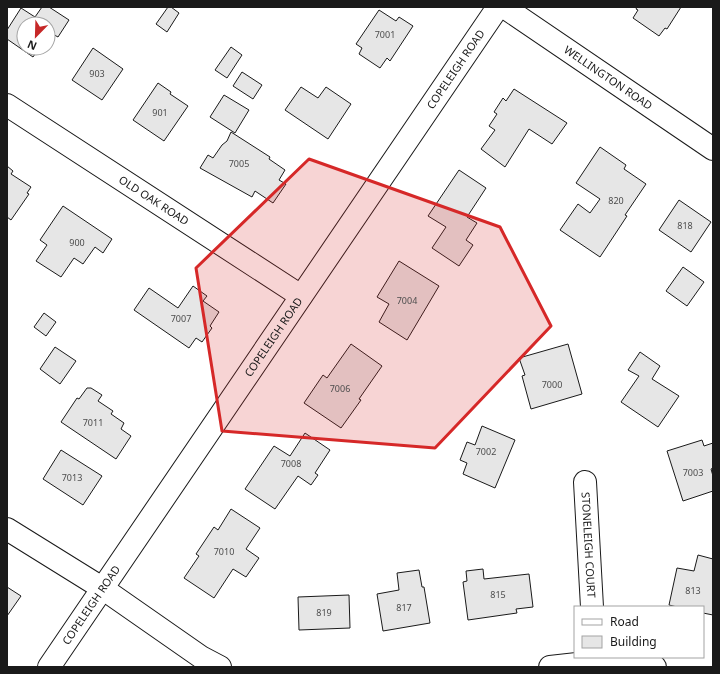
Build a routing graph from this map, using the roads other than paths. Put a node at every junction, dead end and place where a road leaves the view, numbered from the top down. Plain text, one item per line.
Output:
1 (498, 7) edge
2 (504, 7) edge
3 (7, 105) edge
4 (713, 149) edge
5 (301, 296) junction
6 (584, 482) dead end
7 (7, 529) edge
8 (102, 588) junction
9 (592, 606) edge
10 (595, 660) edge
11 (49, 667) edge
12 (220, 667) edge
13 (550, 667) edge
14 (656, 667) edge

1 - 5 street, COPELEIGH ROAD
2 - 4 street, WELLINGTON ROAD
3 - 5 street, OLD OAK ROAD
5 - 8 street, COPELEIGH ROAD
6 - 9 street, STONELEIGH COURT
7 - 8 street
8 - 11 street, COPELEIGH ROAD
8 - 12 street
10 - 13 street
10 - 14 street

